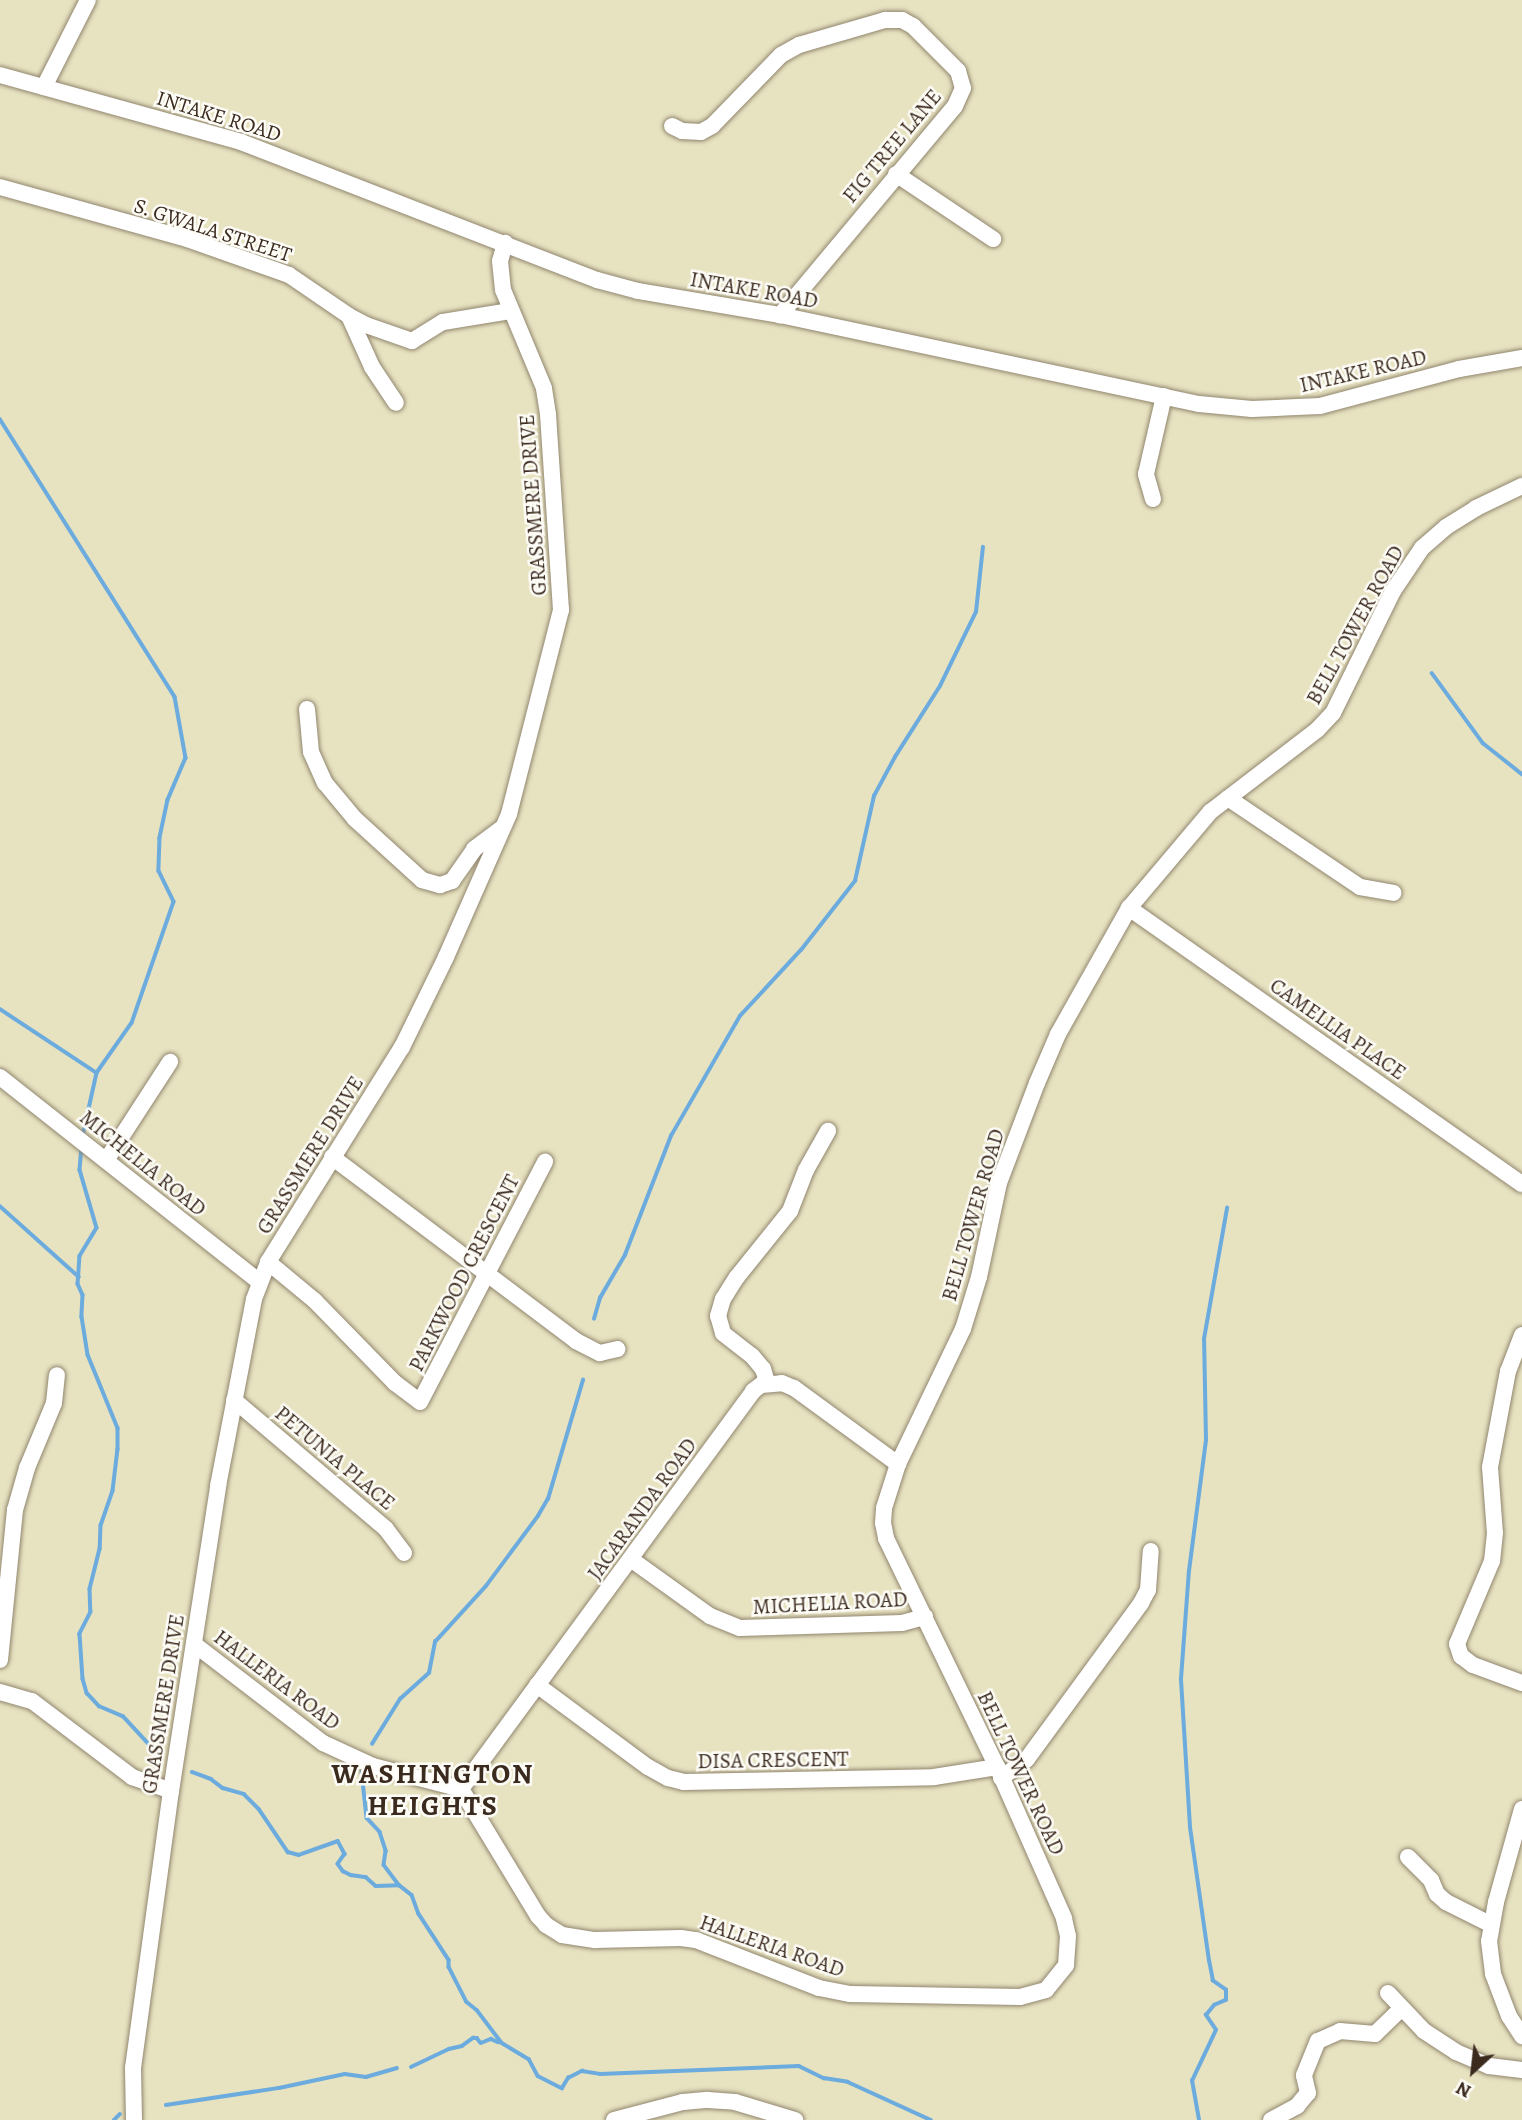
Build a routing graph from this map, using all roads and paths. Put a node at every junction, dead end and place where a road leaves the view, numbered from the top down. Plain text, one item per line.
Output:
1 (88, 0) edge
2 (0, 75) edge
3 (44, 87) junction
4 (672, 126) dead end
5 (896, 174) junction
6 (0, 187) edge
7 (993, 239) dead end
8 (505, 243) junction
9 (510, 311) junction
10 (780, 314) junction
11 (349, 316) junction
12 (1522, 358) edge
13 (1164, 397) junction
14 (396, 403) dead end
15 (1522, 486) edge
16 (1153, 499) dead end
17 (307, 709) dead end
18 (1228, 798) junction
19 (503, 827) junction
20 (1393, 893) dead end
21 (1129, 908) junction
22 (170, 1062) dead end
23 (0, 1077) edge
24 (828, 1131) dead end
25 (332, 1157) junction
26 (107, 1158) junction
27 (545, 1162) dead end
28 (1522, 1184) edge
29 (268, 1262) junction
30 (487, 1277) junction
31 (260, 1282) junction
32 (1522, 1335) edge
33 (618, 1349) dead end
34 (57, 1375) dead end
35 (768, 1382) junction
36 (234, 1400) junction
37 (898, 1464) junction
38 (1151, 1551) dead end
39 (404, 1553) dead end
40 (632, 1560) junction
41 (925, 1617) junction
42 (194, 1644) junction
43 (0, 1660) edge
44 (1522, 1683) edge
45 (537, 1685) junction
46 (0, 1692) edge
47 (999, 1773) junction
48 (460, 1789) junction
49 (171, 1791) junction
50 (1522, 1808) edge
51 (1520, 1827) edge
52 (1408, 1857) dead end
53 (1492, 1924) junction
54 (1066, 1965) joint
55 (1388, 1993) dead end
56 (1402, 2008) junction
57 (1522, 2036) edge
58 (1522, 2070) edge
59 (134, 2120) edge
60 (614, 2120) edge
61 (795, 2120) edge
62 (1271, 2120) edge

1 - 3 street
2 - 3 street, INTAKE ROAD
3 - 8 street, INTAKE ROAD
4 - 5 street, FIG TREE LANE
5 - 7 street
5 - 10 street, FIG TREE LANE
6 - 11 street, S. GWALA STREET
8 - 9 street, GRASSMERE DRIVE
8 - 10 street, INTAKE ROAD
9 - 11 street
9 - 19 street, GRASSMERE DRIVE
10 - 13 street, INTAKE ROAD
11 - 14 street, S. GWALA STREET
12 - 13 street, INTAKE ROAD
13 - 16 street
15 - 18 street, BELL TOWER ROAD
17 - 19 street
18 - 20 street
18 - 21 street, BELL TOWER ROAD
19 - 25 street, GRASSMERE DRIVE
21 - 28 street, CAMELLIA PLACE
21 - 37 street, BELL TOWER ROAD
22 - 26 street
23 - 26 street, MICHELIA ROAD
24 - 35 street
25 - 29 street, GRASSMERE DRIVE
25 - 30 street
26 - 31 street, MICHELIA ROAD
27 - 30 street, PARKWOOD CRESCENT
29 - 30 street, PARKWOOD CRESCENT
29 - 31 street, GRASSMERE DRIVE
30 - 33 street
31 - 36 street, GRASSMERE DRIVE
32 - 44 street
34 - 43 street
35 - 37 street
35 - 40 street, JACARANDA ROAD
36 - 39 street, PETUNIA PLACE
36 - 42 street, GRASSMERE DRIVE
37 - 41 street, BELL TOWER ROAD
38 - 47 street
40 - 41 street, MICHELIA ROAD
40 - 45 street, JACARANDA ROAD
41 - 47 street, BELL TOWER ROAD
42 - 48 street, HALLERIA ROAD
42 - 49 street, GRASSMERE DRIVE
45 - 47 street, DISA CRESCENT
45 - 48 street, JACARANDA ROAD
46 - 49 street
47 - 54 street, BELL TOWER ROAD
48 - 54 street, HALLERIA ROAD
49 - 59 street, GRASSMERE DRIVE
50 - 51 street
51 - 53 street
52 - 53 street
53 - 57 street
55 - 56 street
56 - 58 street
56 - 62 street
60 - 61 street

